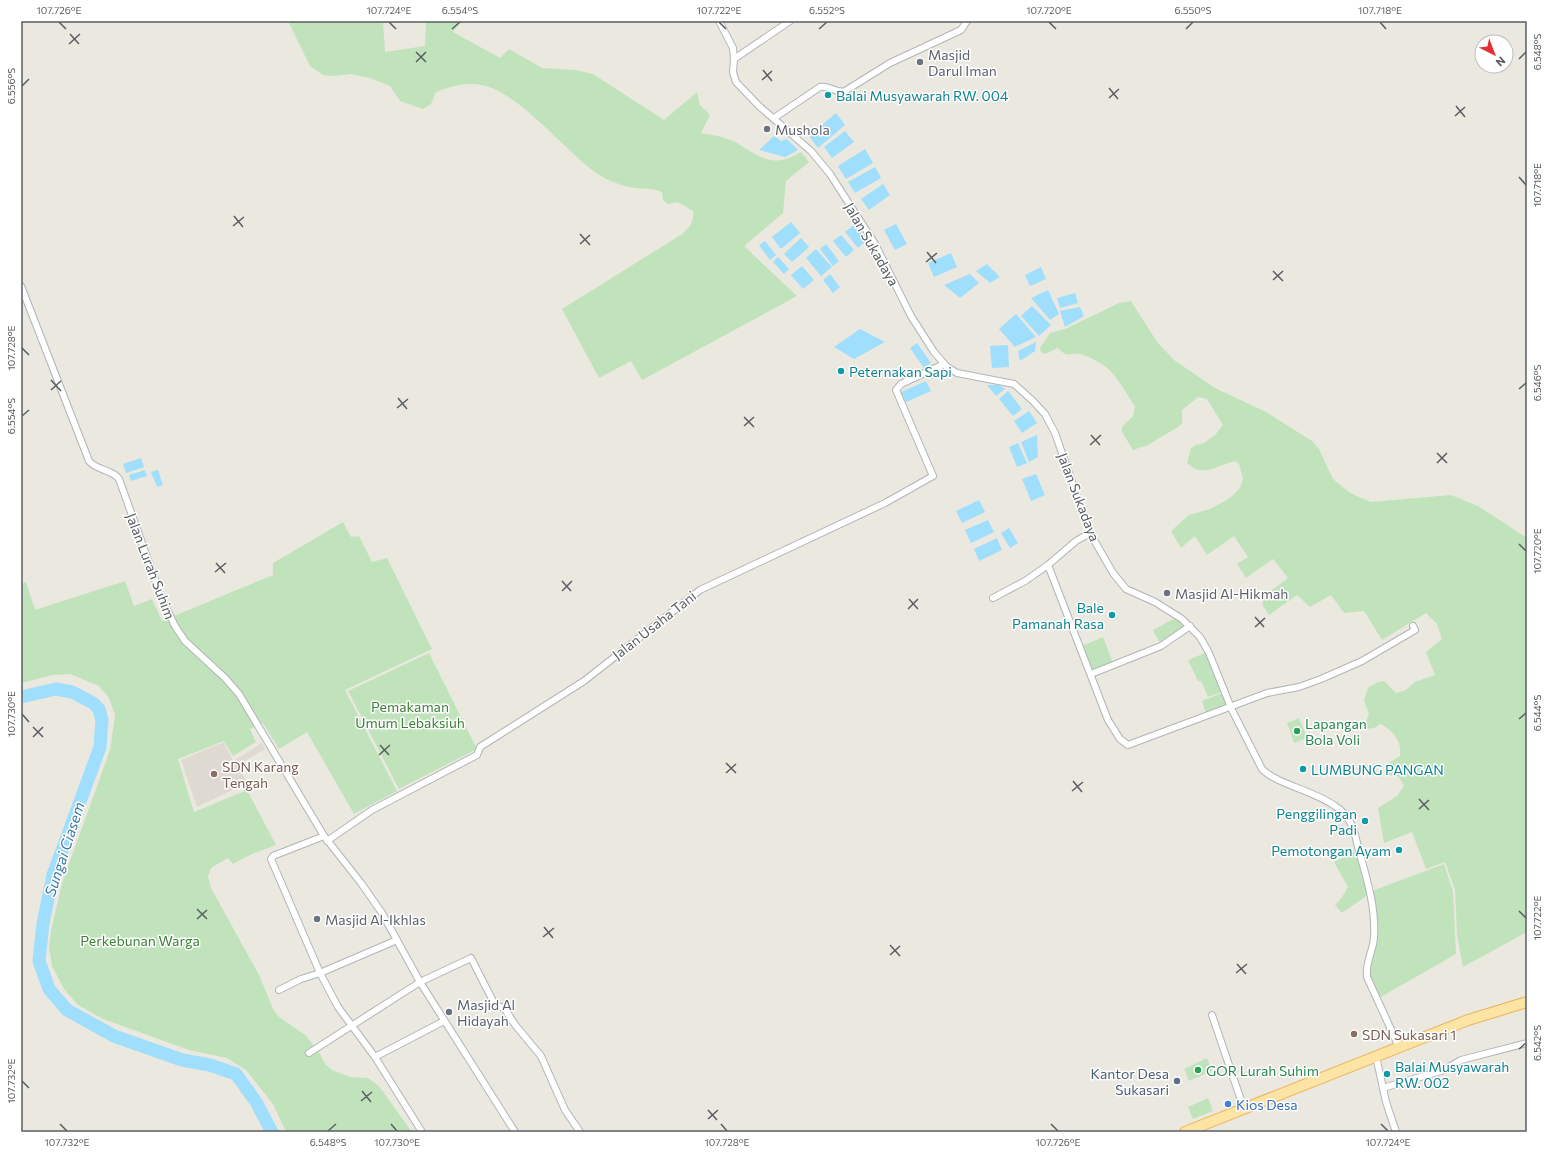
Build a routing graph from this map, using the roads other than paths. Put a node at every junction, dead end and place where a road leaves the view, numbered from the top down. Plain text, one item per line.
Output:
1 (719, 21) edge
2 (790, 21) edge
3 (968, 21) edge
4 (734, 59) junction
5 (774, 118) junction
6 (21, 286) edge
7 (944, 364) junction
8 (1090, 532) junction
9 (1048, 565) junction
10 (993, 598) dead end
11 (1190, 626) junction
12 (1413, 626) dead end
13 (1091, 674) junction
14 (1230, 706) junction
15 (326, 839) junction
16 (397, 940) junction
17 (320, 973) junction
18 (420, 982) junction
19 (279, 990) dead end
20 (1527, 1002) edge
21 (1212, 1015) dead end
22 (444, 1021) junction
23 (351, 1025) junction
24 (1527, 1043) edge
25 (1399, 1047) junction
26 (309, 1053) dead end
27 (1376, 1056) junction
28 (375, 1057) junction
29 (1383, 1088) junction
30 (1244, 1109) junction
31 (422, 1132) edge
32 (515, 1132) edge
33 (580, 1132) edge
34 (1184, 1132) edge
35 (1396, 1132) edge

1 - 4 street, Jalan Sukadaya
2 - 4 street
3 - 5 street
4 - 5 street, Jalan Sukadaya
5 - 7 street, Jalan Sukadaya
6 - 15 street, Jalan Lurah Suhim
7 - 8 street, Jalan Sukadaya
7 - 15 street, Jalan Usaha Tani
8 - 9 street
8 - 11 street, Jalan Sukadaya
9 - 10 street
9 - 13 street
11 - 13 street
11 - 14 street, Jalan Sukadaya
12 - 14 street
13 - 14 street
14 - 25 street, Jalan Sukadaya
15 - 16 street, Jalan Lurah Suhim
15 - 17 street, Jalan Usaha Tani
16 - 17 street
16 - 18 street, Jalan Lurah Suhim
17 - 19 street
17 - 23 street
18 - 22 street, Jalan Lurah Suhim
18 - 23 street
18 - 33 street
20 - 25 main road
21 - 30 street
22 - 28 street
22 - 32 street, Jalan Lurah Suhim
23 - 26 street
23 - 28 street
24 - 29 street
25 - 27 main road
27 - 29 street
27 - 30 main road
28 - 31 street
29 - 35 street
30 - 34 main road

